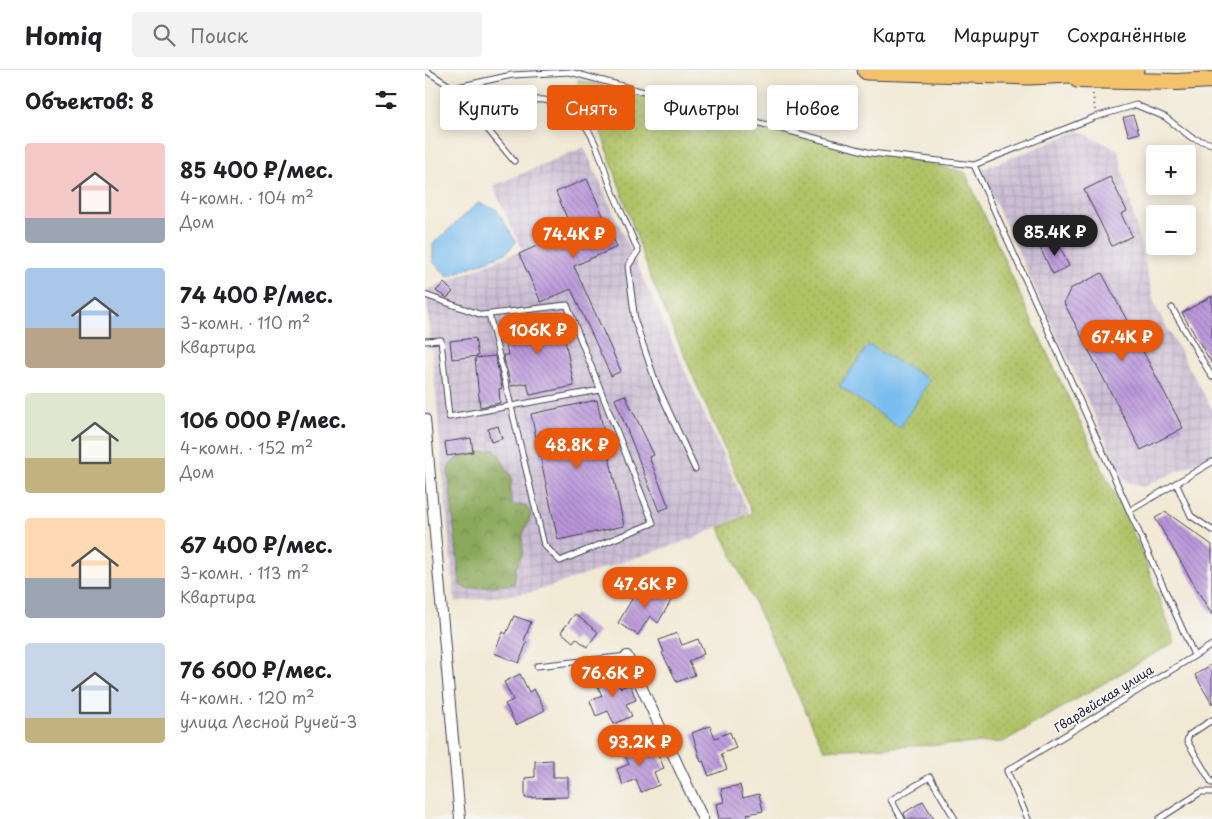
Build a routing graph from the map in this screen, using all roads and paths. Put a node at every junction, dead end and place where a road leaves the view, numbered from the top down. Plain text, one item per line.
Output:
1 (425, 70) edge
2 (867, 70) edge
3 (1134, 70) edge
4 (1029, 75) junction
5 (1212, 80) edge
6 (448, 85) edge
7 (468, 85) edge
8 (1093, 94) dead end
9 (537, 101) edge
10 (1094, 102) dead end
11 (488, 130) edge
12 (1212, 144) edge
13 (514, 161) dead end
14 (974, 165) junction
15 (425, 295) edge
16 (1172, 308) dead end
17 (489, 314) junction
18 (425, 341) edge
19 (1212, 377) edge
20 (600, 390) junction
21 (511, 406) junction
22 (425, 419) edge
23 (1212, 462) edge
24 (695, 469) dead end
25 (1176, 483) junction
26 (1131, 510) junction
27 (1212, 530) edge
28 (1212, 645) edge
29 (1194, 655) junction
30 (627, 656) joint
31 (537, 666) dead end
32 (1212, 720) edge
33 (1212, 783) edge
34 (1212, 792) edge
35 (460, 819) edge
36 (703, 819) edge
37 (902, 819) edge
38 (955, 819) edge
39 (1028, 819) edge
40 (1159, 819) edge

1 - 6 lane
2 - 4 highway
3 - 4 highway
4 - 5 main road
7 - 14 lane
8 - 10 path
9 - 24 lane
11 - 13 lane
12 - 14 lane
14 - 26 lane
15 - 17 lane
16 - 19 lane
17 - 20 lane
17 - 21 lane
18 - 21 lane
20 - 21 lane
20 - 21 lane
22 - 35 street
23 - 25 lane
25 - 26 lane
25 - 27 lane
26 - 29 lane
28 - 29 lane, Гвардейская улица
29 - 39 lane, Гвардейская улица
30 - 31 lane
30 - 36 street
32 - 33 lane
34 - 40 lane
37 - 38 lane

